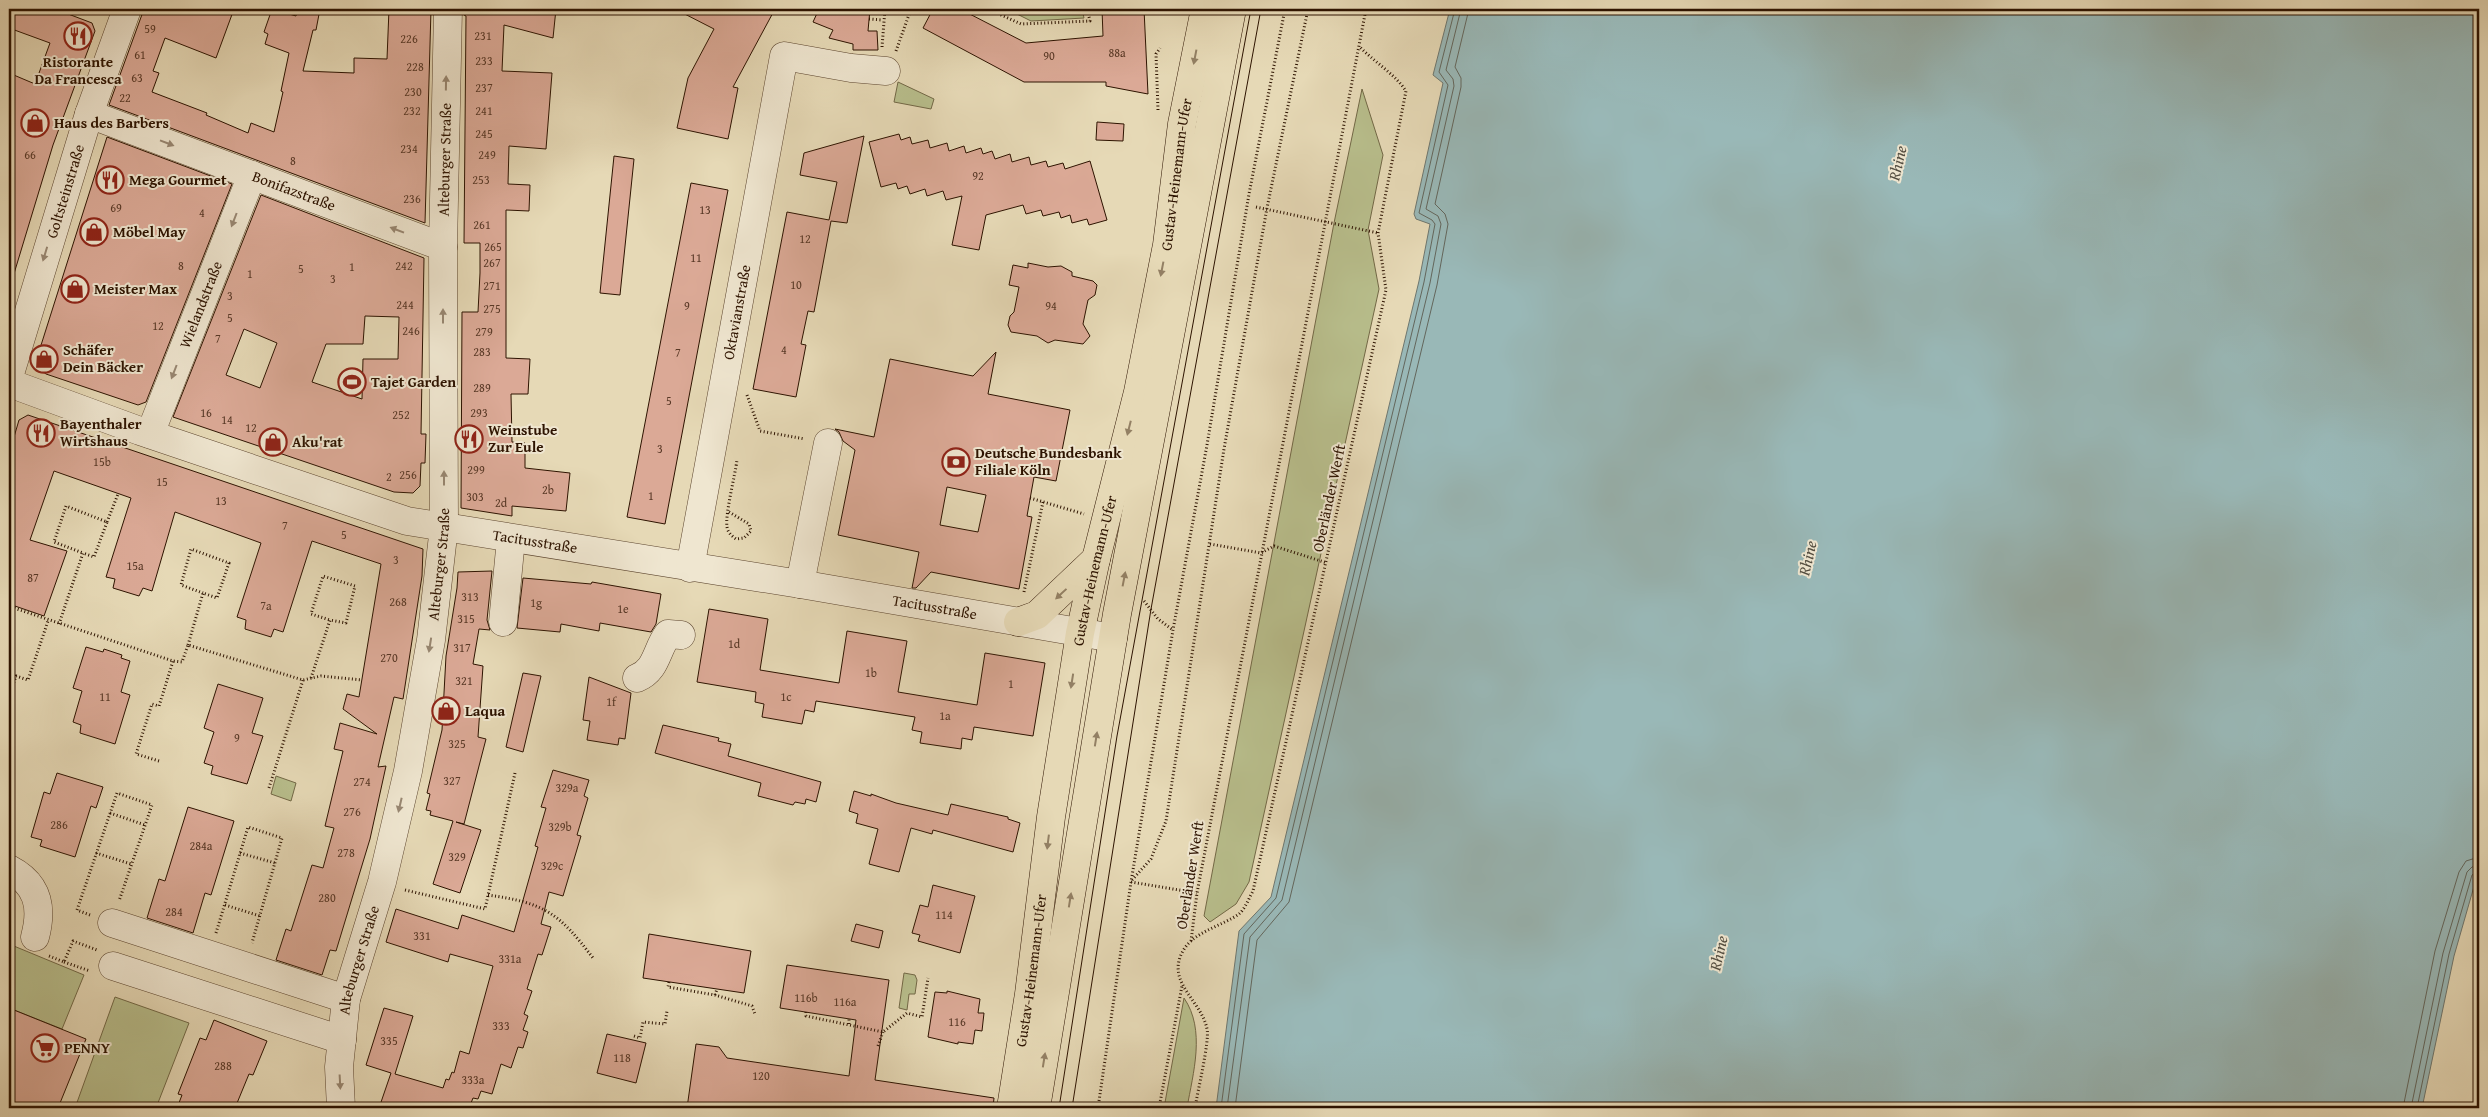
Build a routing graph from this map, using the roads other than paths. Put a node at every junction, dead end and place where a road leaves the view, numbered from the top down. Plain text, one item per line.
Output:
1 (448, 9) edge
2 (1204, 9) edge
3 (1232, 9) edge
4 (119, 11) edge
5 (884, 58) road end
6 (89, 114) junction
7 (252, 175) junction
8 (443, 247) junction
9 (9, 377) edge
10 (9, 383) edge
11 (150, 434) junction
12 (828, 444) road end
13 (444, 527) junction
14 (511, 539) junction
15 (1096, 560) junction
16 (690, 568) junction
17 (800, 584) junction
18 (503, 622) dead end
19 (1018, 622) junction
20 (1080, 633) junction
21 (682, 635) dead end
22 (1113, 638) junction
23 (637, 678) dead end
24 (9, 869) edge
25 (112, 923) road end
26 (35, 937) dead end
27 (113, 966) dead end
28 (346, 999) junction
29 (342, 1040) junction
30 (342, 1108) edge
31 (1011, 1108) edge
32 (1036, 1108) edge

8 -> 1 street, Alteburger Straße
2 -> 15 main road, Gustav-Heinemann-Ufer
22 -> 3 main road, Gustav-Heinemann-Ufer
4 - 6 street, Goltsteinstraße
5 - 16 street, Oktavianstraße
6 -> 7 street, Bonifazstraße
6 -> 9 street, Goltsteinstraße
8 -> 7 street, Bonifazstraße
7 -> 11 street, Wielandstraße
13 -> 8 street, Alteburger Straße
10 - 11 street, Tacitusstraße
11 - 13 street, Tacitusstraße
12 - 17 street
13 - 14 street, Tacitusstraße
13 -> 28 street, Alteburger Straße
14 - 16 street, Tacitusstraße
14 - 18 street
15 -> 19 main road
15 - 20 main road, Gustav-Heinemann-Ufer
16 - 17 street, Tacitusstraße
17 - 19 street, Tacitusstraße
19 - 20 street, Tacitusstraße
20 - 22 street, Tacitusstraße
20 -> 31 main road, Gustav-Heinemann-Ufer
21 - 23 street
32 -> 22 main road, Gustav-Heinemann-Ufer
24 - 26 street
25 - 28 street
27 - 29 street
28 - 29 street, Alteburger Straße
29 -> 30 street, Alteburger Straße

